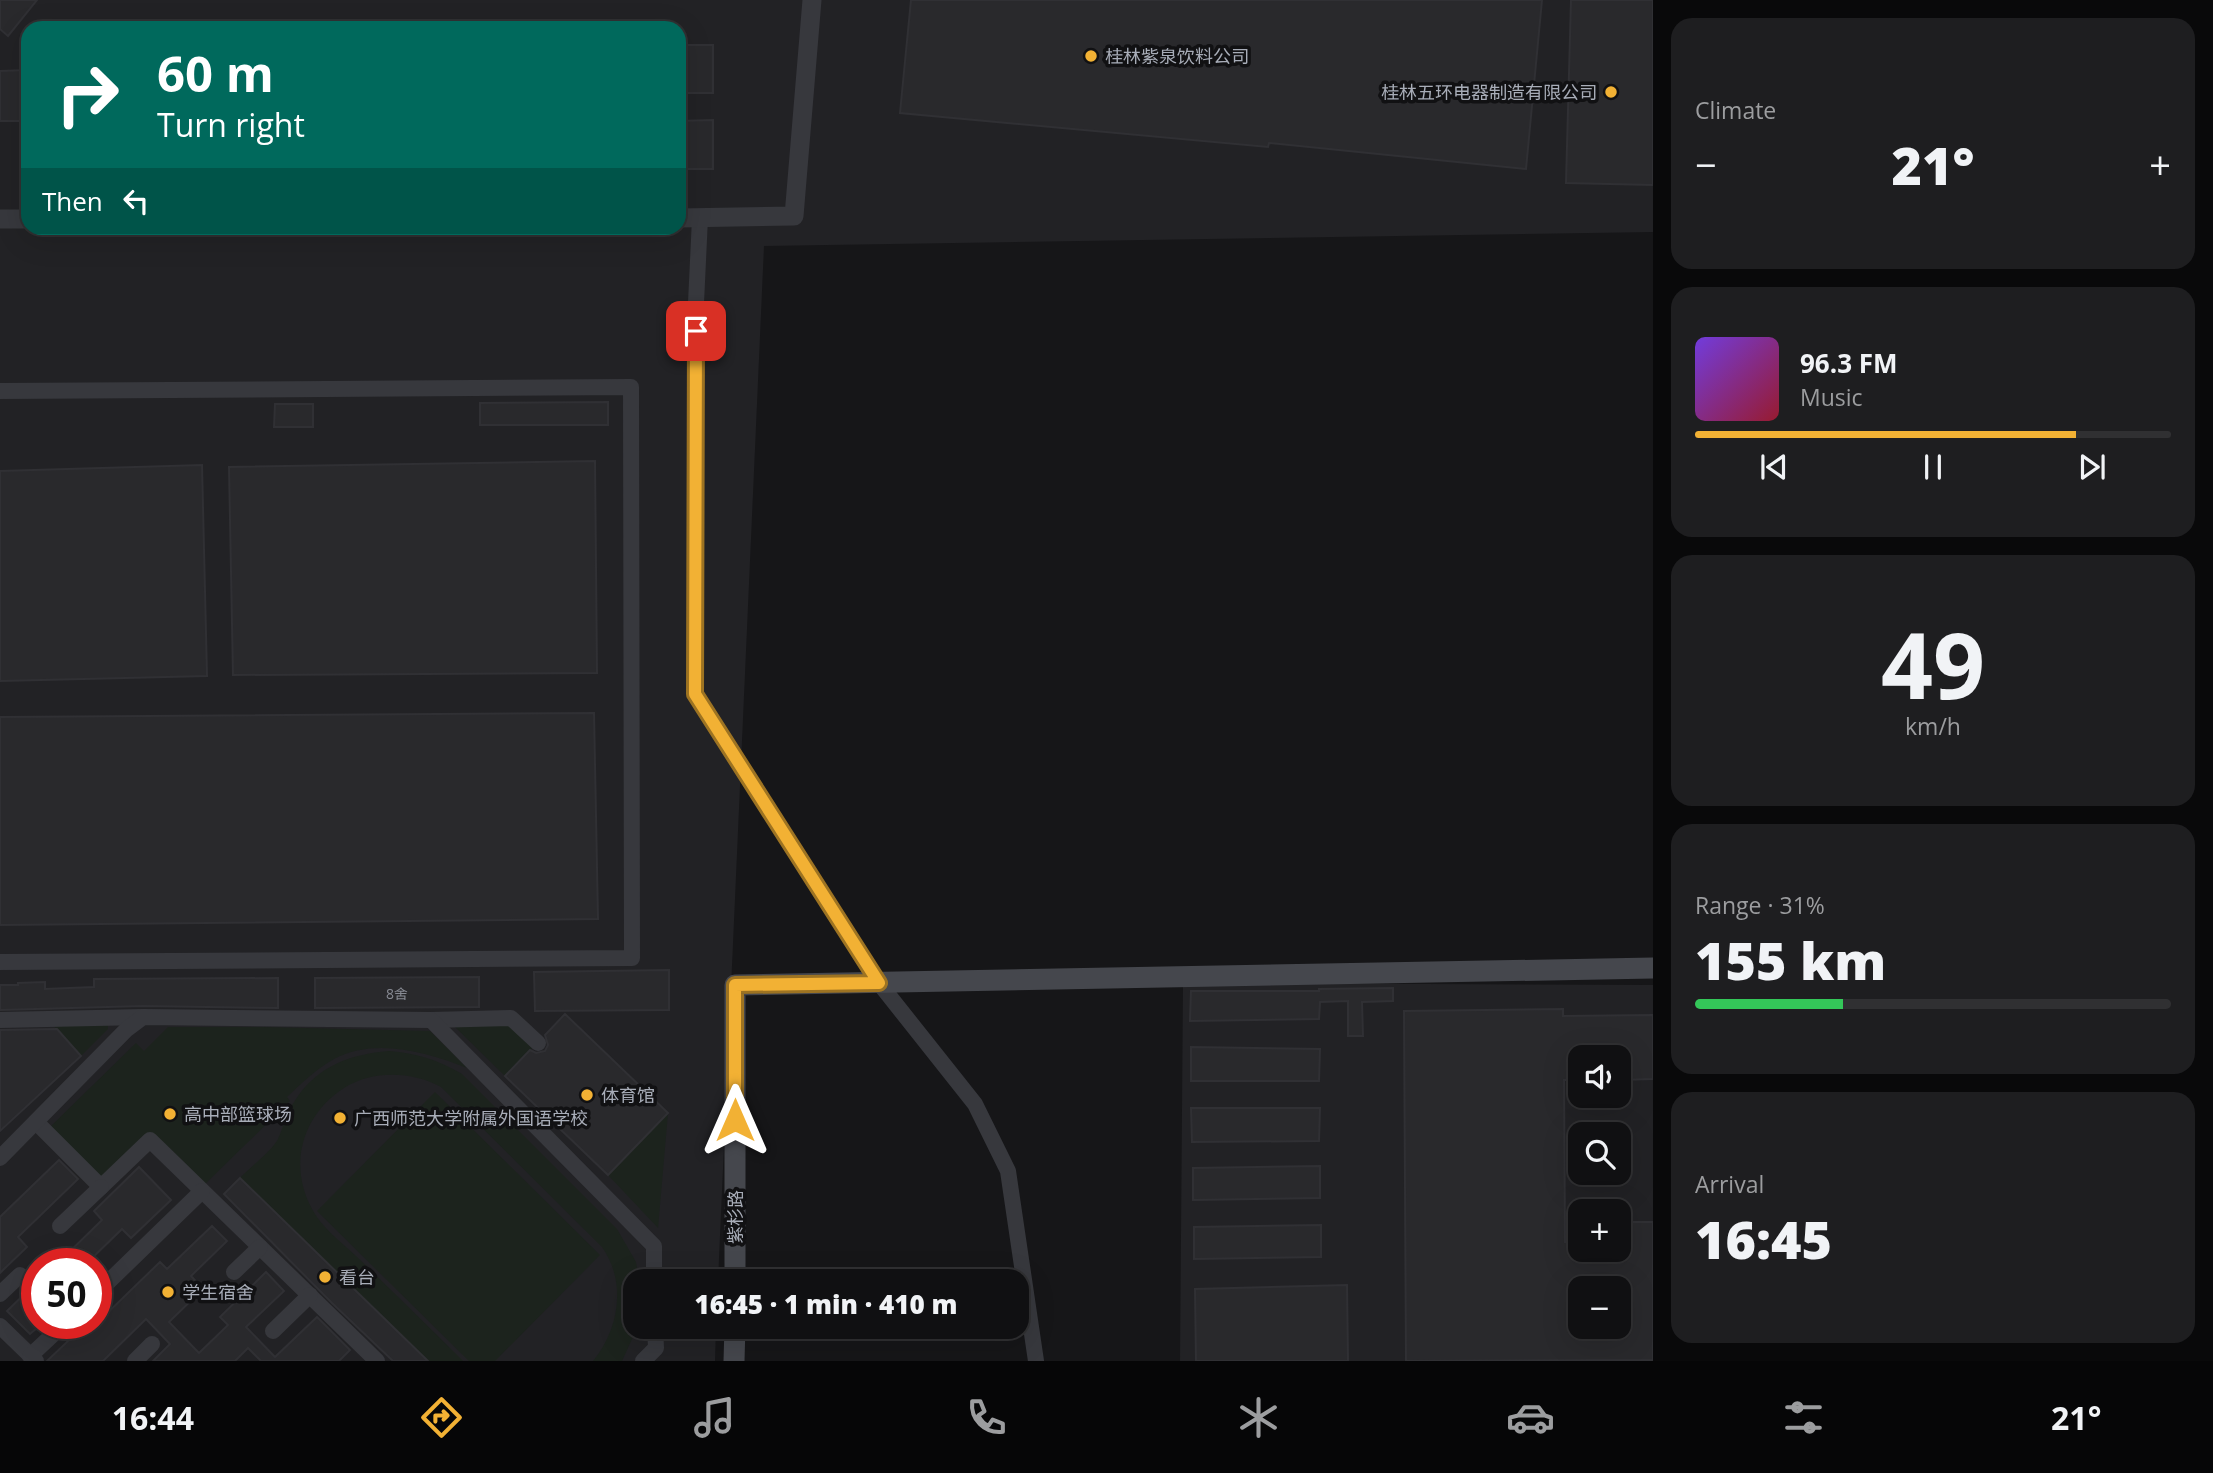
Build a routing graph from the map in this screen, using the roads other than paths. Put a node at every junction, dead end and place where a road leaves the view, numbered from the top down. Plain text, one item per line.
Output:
1 (812, 0) edge
2 (686, 218) edge
3 (700, 218) junction
4 (0, 219) edge
5 (21, 219) edge
6 (0, 391) edge
7 (0, 962) edge
8 (1653, 968) edge
9 (879, 983) junction
10 (143, 1017) junction
11 (0, 1020) edge
12 (431, 1020) junction
13 (538, 1042) dead end
14 (36, 1122) junction
15 (0, 1158) edge
16 (101, 1187) junction
17 (202, 1191) junction
18 (60, 1226) dead end
19 (260, 1247) junction
20 (654, 1269) edge
21 (735, 1269) edge
22 (234, 1272) dead end
23 (20, 1275) dead end
24 (112, 1278) edge
25 (0, 1294) edge
26 (310, 1295) junction
27 (0, 1326) edge
28 (273, 1331) dead end
29 (50, 1339) edge
30 (656, 1339) edge
31 (734, 1339) edge
32 (152, 1344) dead end
33 (33, 1358) edge
34 (369, 1359) edge
35 (135, 1361) edge
36 (643, 1361) edge
37 (734, 1361) edge
38 (1036, 1361) edge

1 - 3 street
2 - 3 street
3 - 9 street
4 - 5 street
6 - 7 street
8 - 9 main road
9 - 21 main road, 紫杉路
9 - 38 street
10 - 11 street
10 - 12 street
10 - 14 street
12 - 13 street
12 - 20 street
14 - 15 street
14 - 16 street
16 - 17 street
16 - 18 street
17 - 19 street
17 - 24 street
19 - 22 street
19 - 26 street
23 - 25 street
26 - 28 street
26 - 34 street
27 - 33 street
29 - 33 street
30 - 36 street
31 - 37 main road
32 - 35 street

